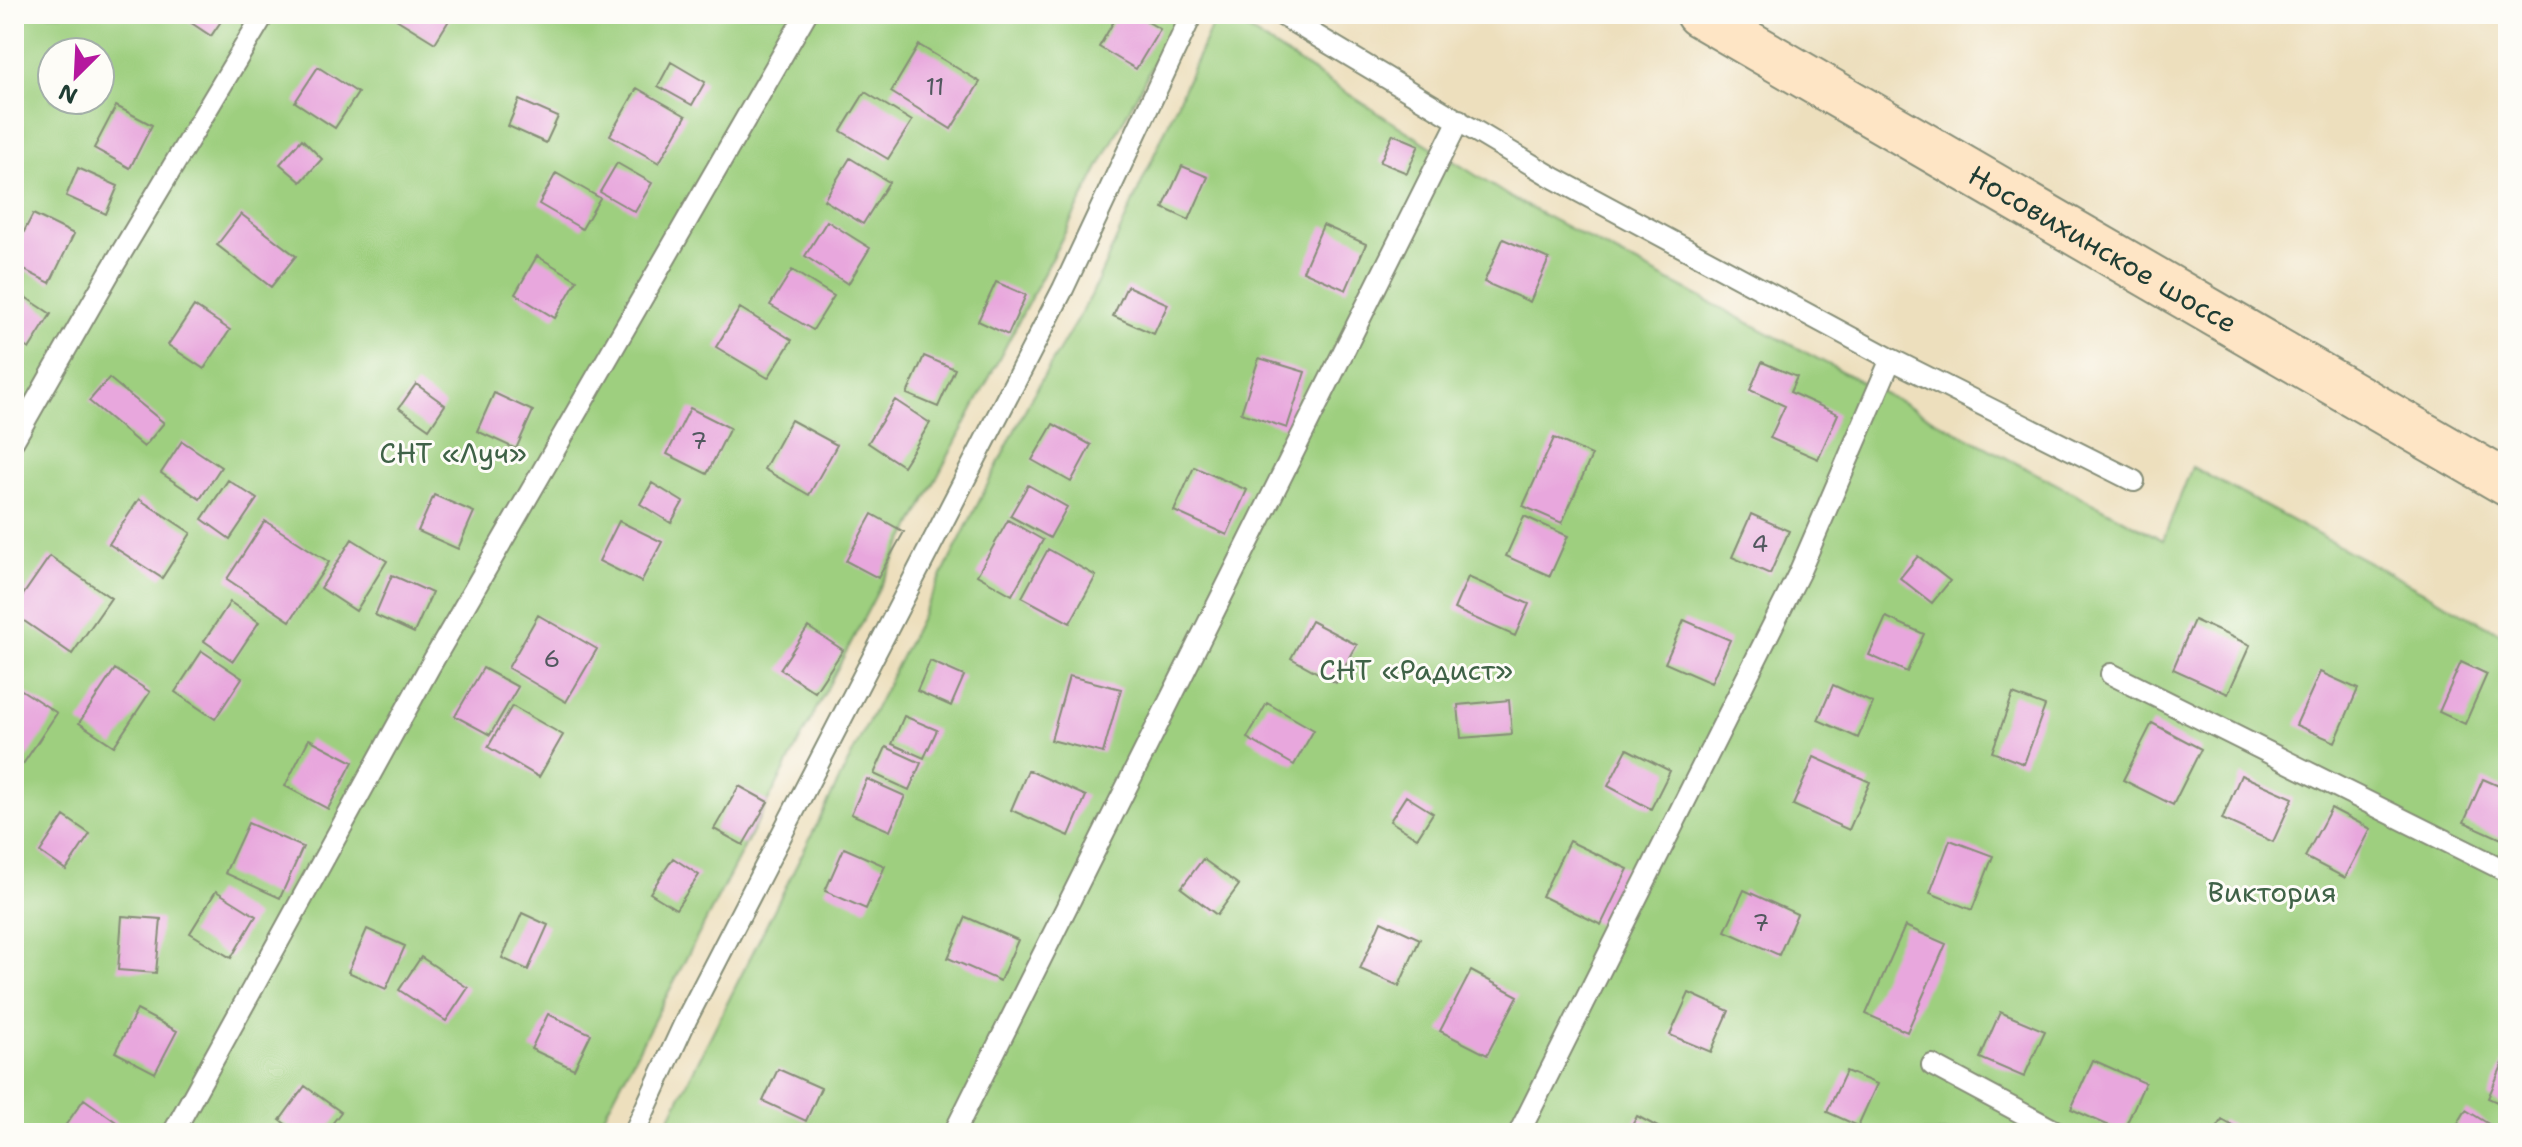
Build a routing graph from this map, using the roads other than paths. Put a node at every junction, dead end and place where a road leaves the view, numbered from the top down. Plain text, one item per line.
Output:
1 (264, 14) edge
2 (806, 14) edge
3 (1192, 14) edge
4 (1280, 14) edge
5 (1698, 14) edge
6 (1459, 120) junction
7 (1891, 359) junction
8 (14, 440) edge
9 (2134, 481) dead end
10 (2508, 484) edge
11 (2111, 674) dead end
12 (2508, 872) edge
13 (1932, 1065) dead end
14 (173, 1133) edge
15 (634, 1133) edge
16 (954, 1133) edge
17 (1519, 1133) edge
18 (2059, 1133) edge

1 - 8 lane
2 - 14 lane
3 - 15 lane
4 - 6 lane
5 - 10 main road, Носовихинское шоссе
6 - 7 lane
6 - 16 lane
7 - 9 lane
7 - 17 lane
11 - 12 lane
13 - 18 lane

